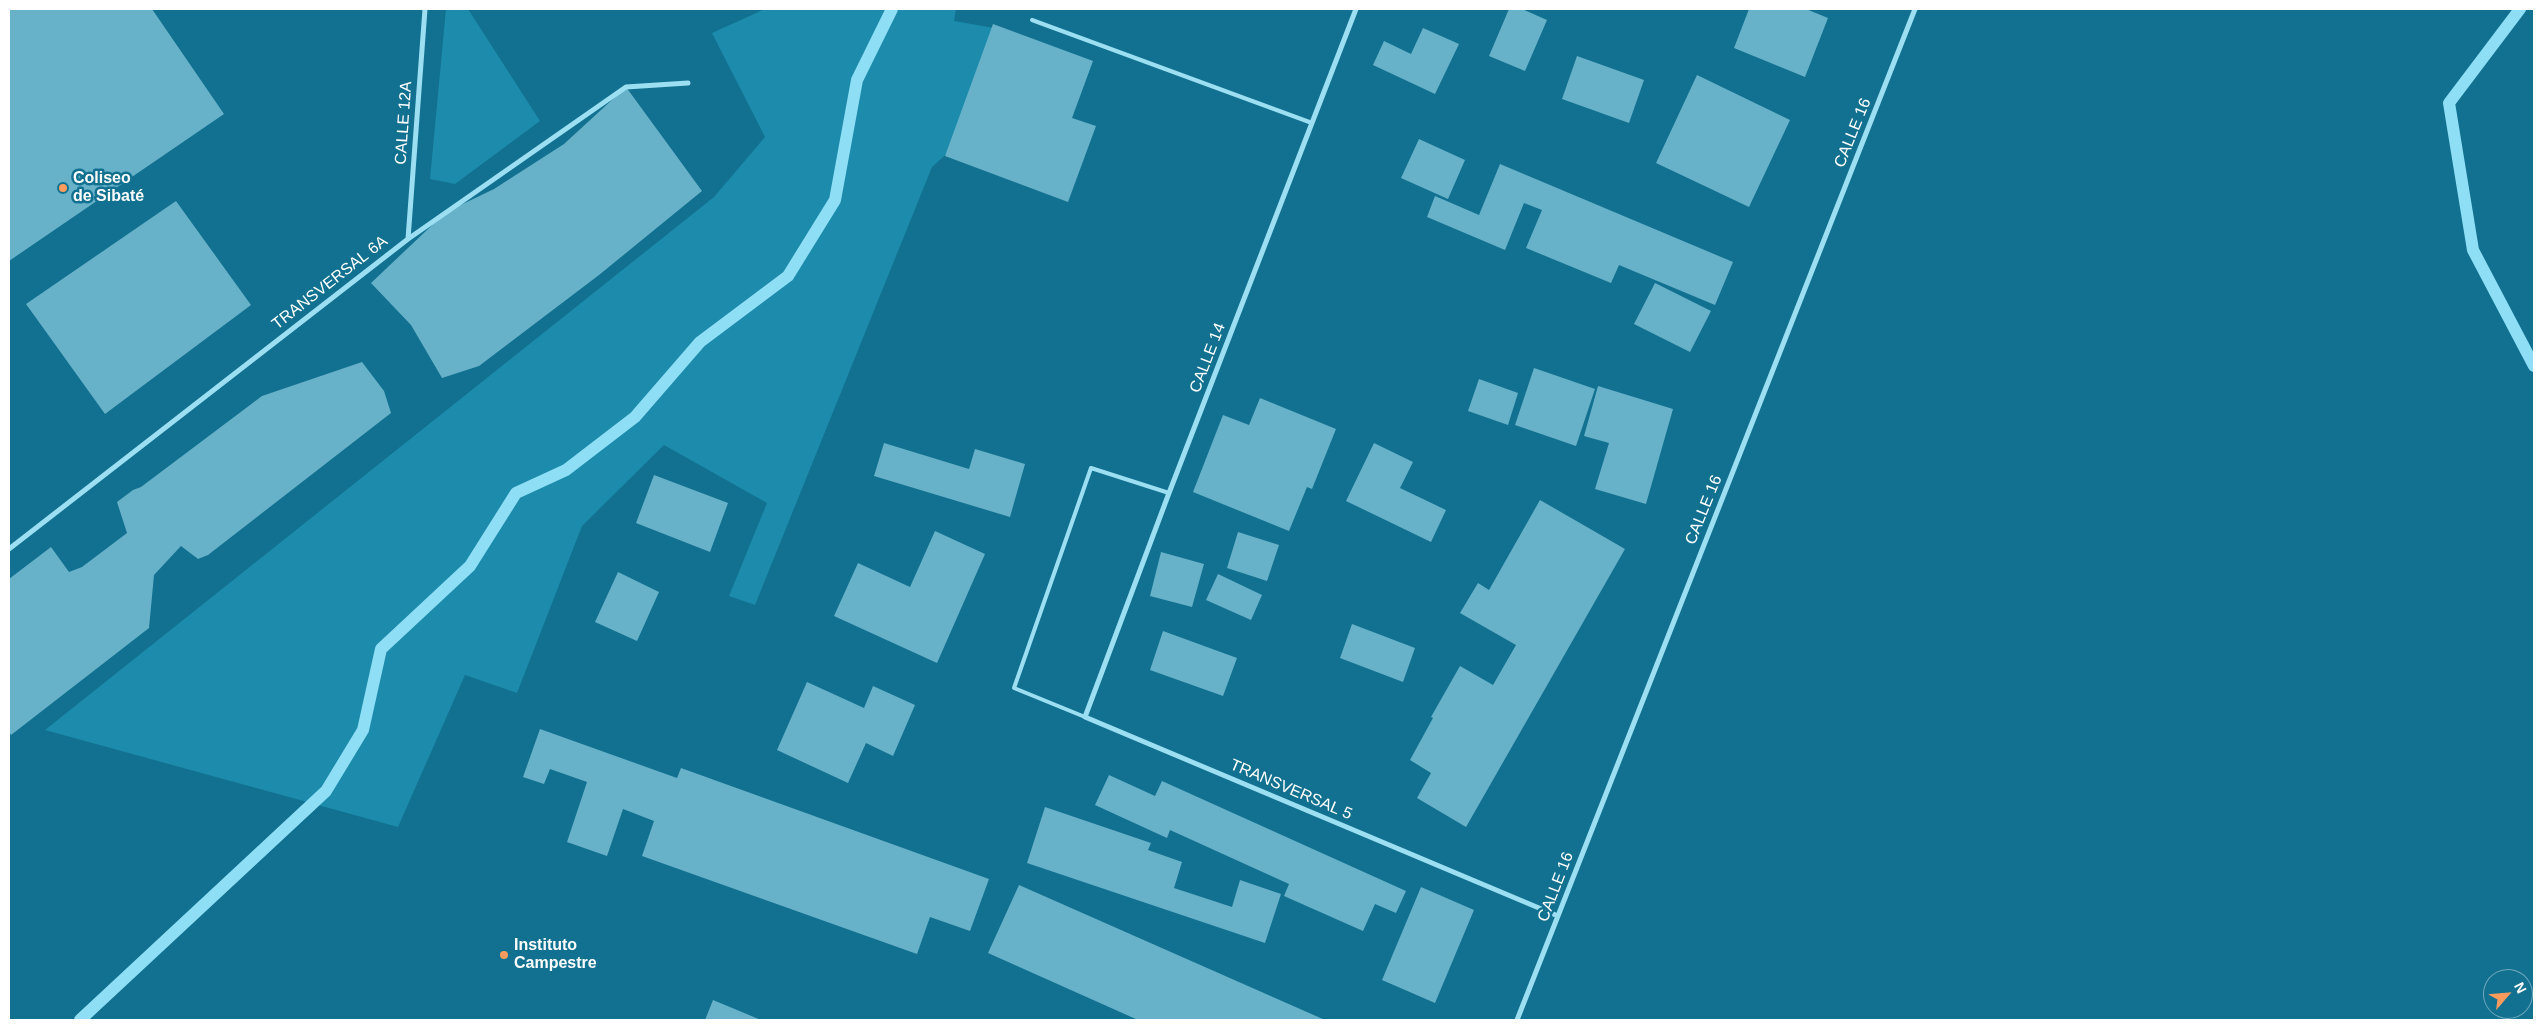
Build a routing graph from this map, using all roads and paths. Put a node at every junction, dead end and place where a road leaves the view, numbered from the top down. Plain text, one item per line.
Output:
1 (425, 9) edge
2 (1356, 9) edge
3 (1915, 9) edge
4 (1032, 20) dead end
5 (688, 83) dead end
6 (1312, 123) junction
7 (408, 239) junction
8 (1169, 493) junction
9 (9, 549) edge
10 (1086, 717) junction
11 (1558, 916) junction
12 (1517, 1020) edge

1 - 7 street, CALLE 12A
2 - 6 street, CALLE 14
3 - 11 street, CALLE 16
4 - 6 lane
5 - 7 street, TRANSVERSAL 6A
6 - 8 street, CALLE 14
7 - 9 street, TRANSVERSAL 6A
8 - 10 street, CALLE 14
8 - 10 lane, TRANSVERSAL 5
10 - 11 street, TRANSVERSAL 5
11 - 12 street, CALLE 16

